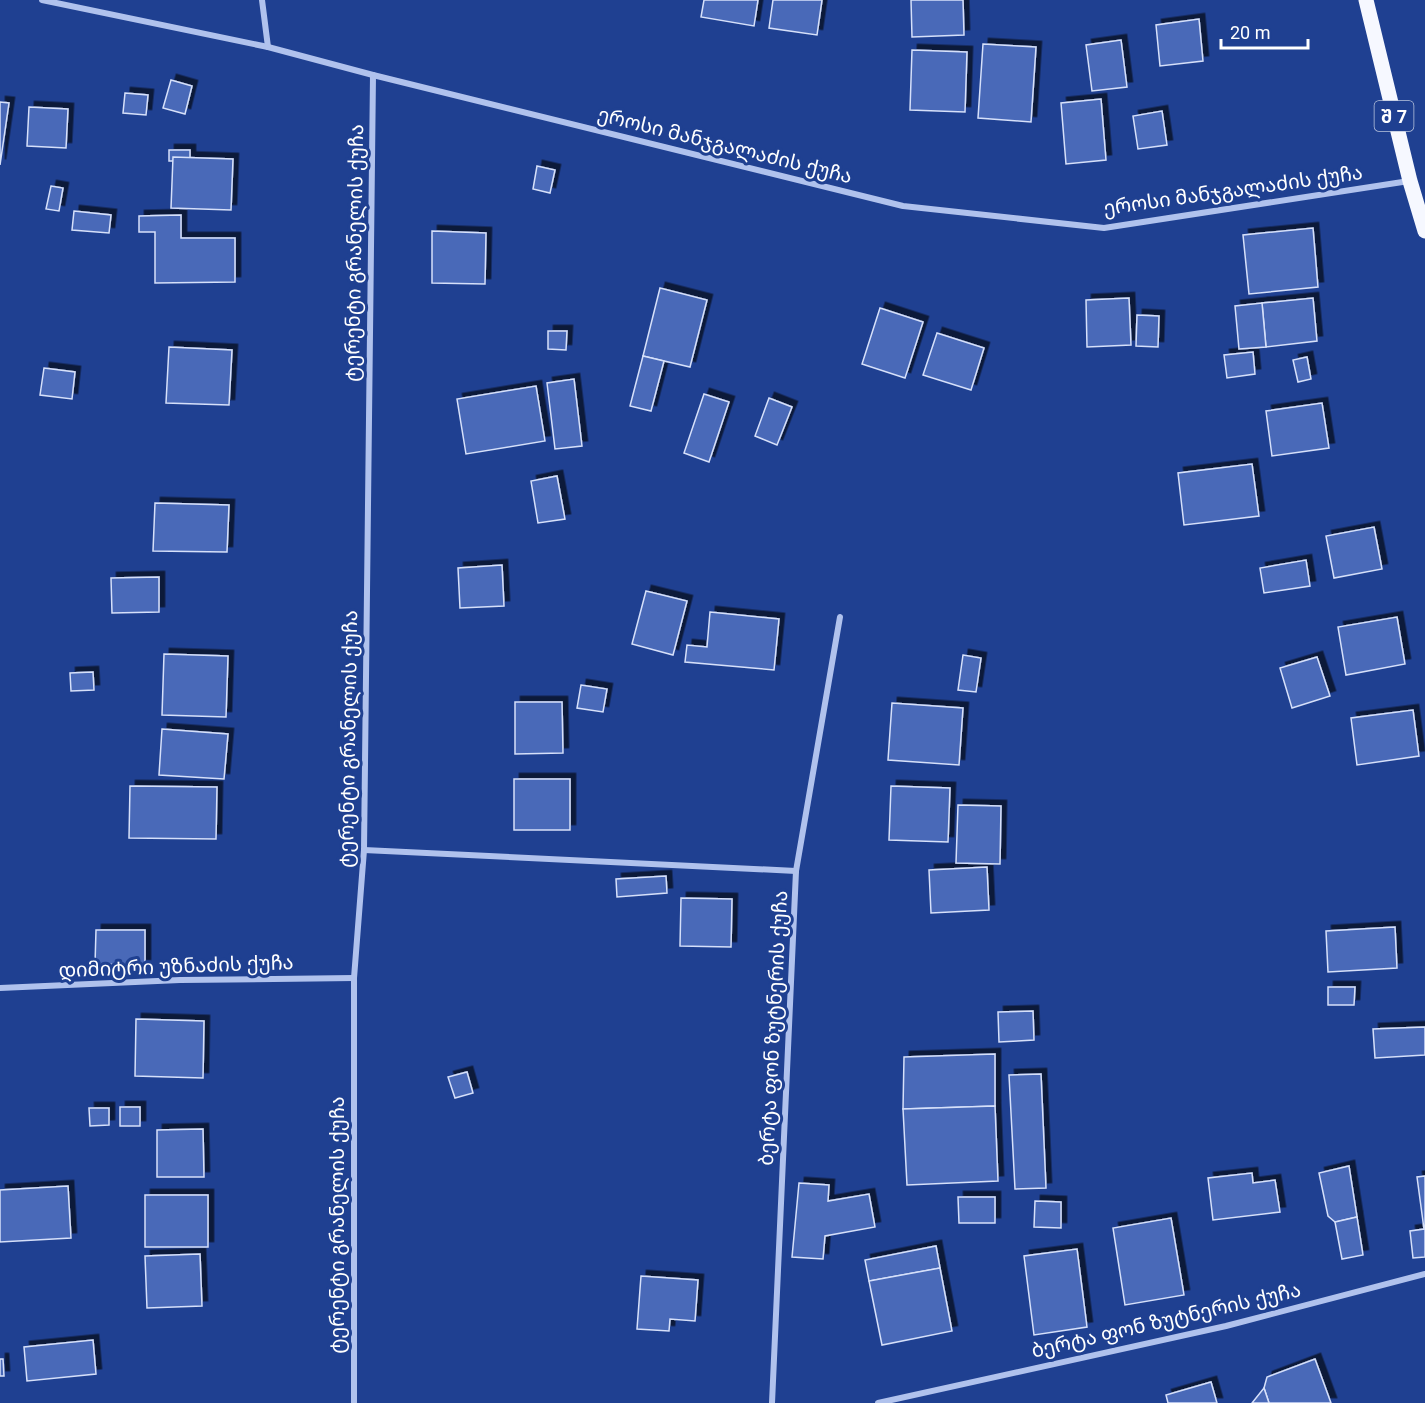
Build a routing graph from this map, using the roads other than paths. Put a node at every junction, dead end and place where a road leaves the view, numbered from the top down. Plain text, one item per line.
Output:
1 (42, 0) edge
2 (262, 0) edge
3 (1366, 0) edge
4 (268, 47) junction
5 (373, 75) junction
6 (1410, 181) junction
7 (1425, 231) edge
8 (840, 617) dead end
9 (364, 850) junction
10 (796, 871) junction
11 (354, 978) junction
12 (0, 988) edge
13 (1425, 1274) edge
14 (354, 1403) edge
15 (772, 1403) edge
16 (878, 1403) edge

1 - 4 street, ეროსი მანჯგალაძის ქუჩა
2 - 4 street
3 - 6 main road, შ 7
4 - 5 street, ეროსი მანჯგალაძის ქუჩა
5 - 6 street, ეროსი მანჯგალაძის ქუჩა
5 - 9 street, ტერენტი გრანელის ქუჩა
6 - 7 main road, შ 7
8 - 10 street
9 - 10 street, ბერტა ფონ ზუტნერის ქუჩა
9 - 11 street, ტერენტი გრანელის ქუჩა
10 - 15 street, ბერტა ფონ ზუტნერის ქუჩა
11 - 12 street, დიმიტრი უზნაძის ქუჩა
11 - 14 street, ტერენტი გრანელის ქუჩა
13 - 16 street, ბერტა ფონ ზუტნერის ქუჩა

